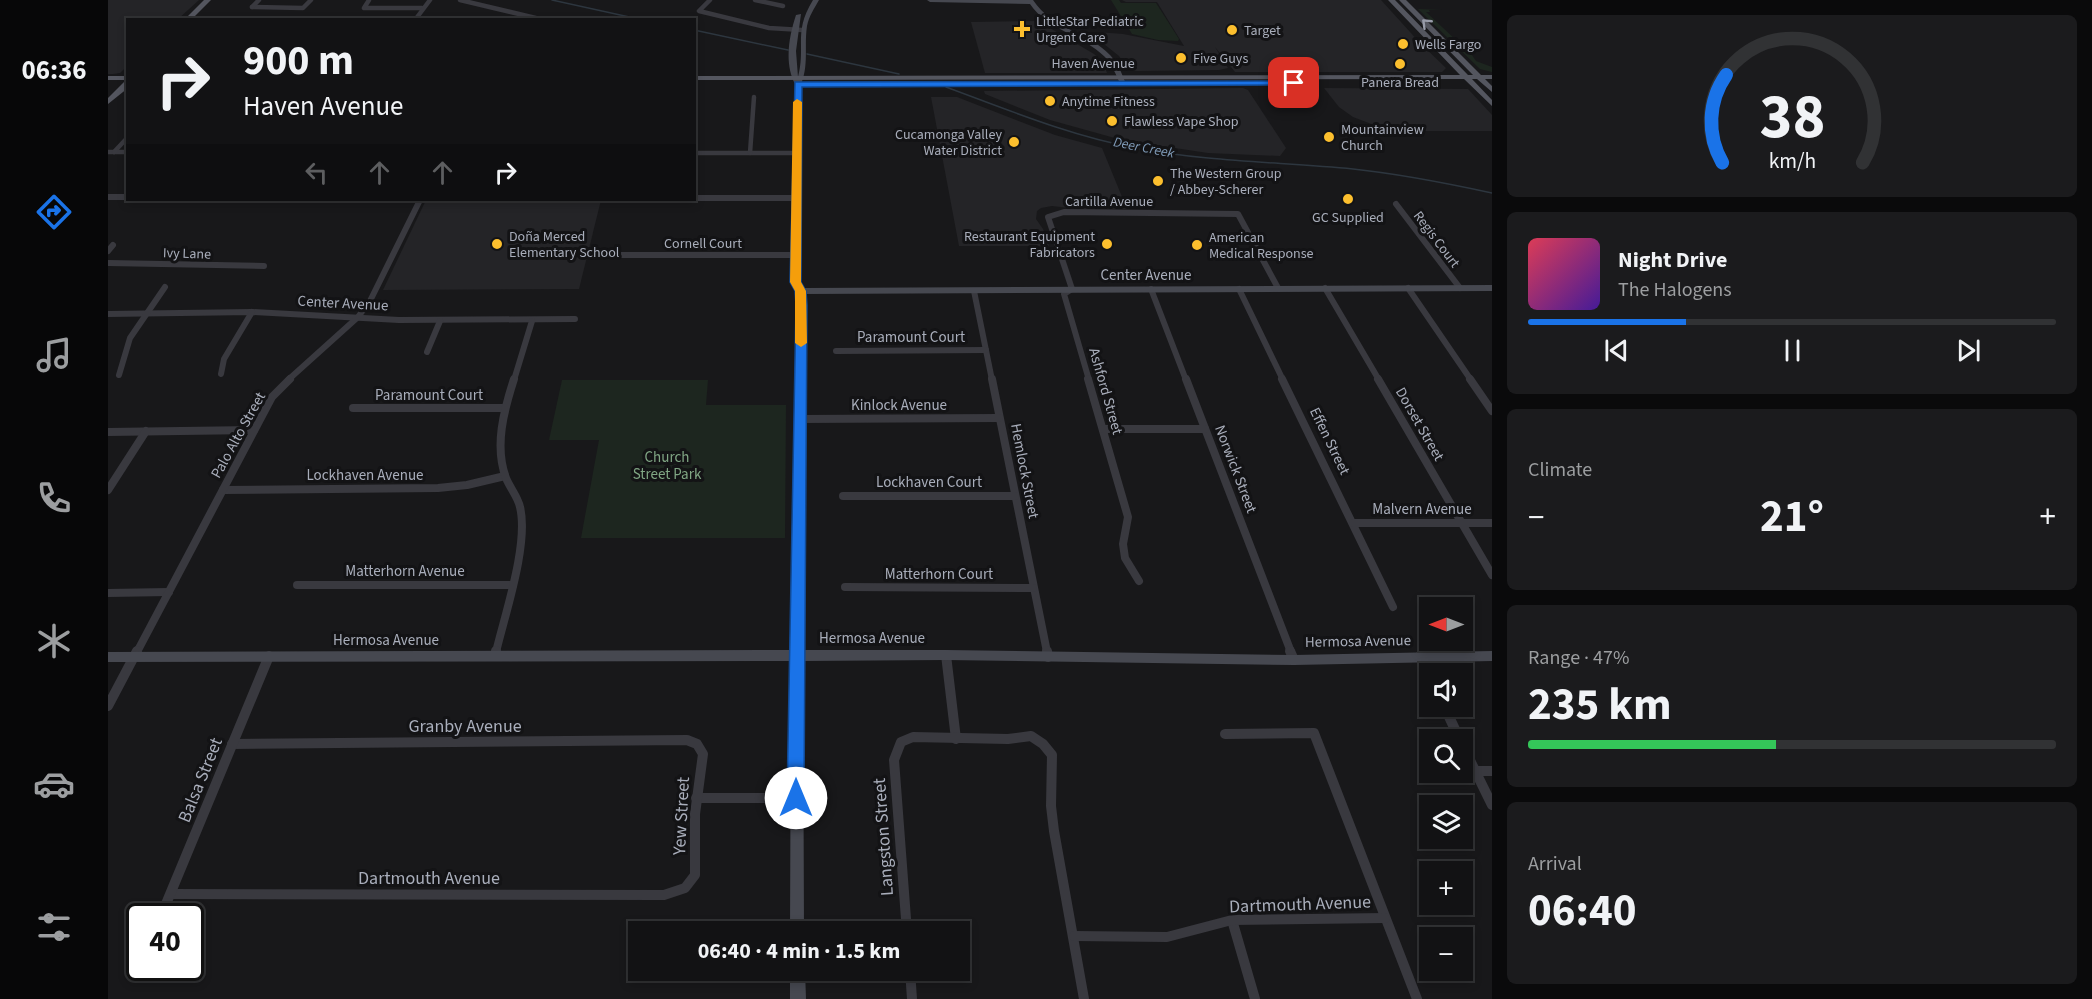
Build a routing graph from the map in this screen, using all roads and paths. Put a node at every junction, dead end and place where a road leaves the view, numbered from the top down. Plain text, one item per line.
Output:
1 (208, 0) edge
2 (219, 0) edge
3 (259, 0) edge
4 (311, 0) edge
5 (369, 0) edge
6 (430, 0) edge
7 (460, 0) edge
8 (710, 0) edge
9 (755, 0) edge
10 (809, 0) edge
11 (816, 0) edge
12 (930, 0) edge
13 (1391, 0) edge
14 (1402, 0) edge
15 (1031, 1) edge
16 (783, 6) dead end
17 (422, 8) junction
18 (189, 18) edge
19 (200, 18) edge
20 (415, 18) edge
21 (540, 18) edge
22 (798, 30) junction
23 (1492, 77) edge
24 (108, 78) edge
25 (696, 78) edge
26 (798, 80) junction
27 (1122, 80) junction
28 (1469, 80) junction
29 (1486, 81) edge
30 (126, 82) edge
31 (126, 82) edge
32 (126, 83) edge
33 (696, 84) edge
34 (108, 85) edge
35 (1492, 90) edge
36 (754, 97) dead end
37 (108, 102) edge
38 (1492, 104) edge
39 (126, 139) edge
40 (111, 152) edge
41 (696, 153) edge
42 (750, 153) junction
43 (796, 153) junction
44 (108, 197) edge
45 (126, 197) edge
46 (696, 198) edge
47 (796, 198) junction
48 (420, 201) edge
49 (1396, 204) dead end
50 (1053, 213) joint
51 (113, 245) dead end
52 (108, 251) edge
53 (610, 255) dead end
54 (797, 255) junction
55 (108, 263) edge
56 (264, 266) dead end
57 (165, 287) dead end
58 (1278, 288) junction
59 (1325, 288) junction
60 (1408, 288) junction
61 (1460, 288) junction
62 (1492, 288) edge
63 (1072, 289) junction
64 (1151, 289) junction
65 (1239, 289) junction
66 (801, 291) junction
67 (974, 291) junction
68 (252, 312) junction
69 (147, 313) junction
70 (108, 314) edge
71 (358, 317) junction
72 (576, 320) dead end
73 (440, 321) junction
74 (531, 321) junction
75 (986, 350) junction
76 (836, 351) dead end
77 (427, 352) dead end
78 (221, 374) dead end
79 (119, 375) dead end
80 (353, 408) dead end
81 (505, 408) junction
82 (1492, 411) edge
83 (999, 418) junction
84 (800, 419) junction
85 (1103, 429) junction
86 (1205, 429) junction
87 (254, 430) junction
88 (146, 431) junction
89 (108, 432) edge
90 (505, 476) junction
91 (108, 490) edge
92 (223, 490) junction
93 (843, 496) dead end
94 (1015, 496) junction
95 (1353, 523) junction
96 (1463, 523) junction
97 (1492, 523) edge
98 (1492, 575) edge
99 (1140, 581) dead end
100 (297, 585) dead end
101 (513, 585) junction
102 (845, 587) dead end
103 (1033, 588) junction
104 (169, 592) junction
105 (108, 593) edge
106 (1394, 607) dead end
107 (797, 655) junction
108 (946, 655) junction
109 (495, 656) junction
110 (1420, 656) junction
111 (1492, 656) edge
112 (108, 657) edge
113 (135, 657) junction
114 (269, 657) junction
115 (1048, 657) junction
116 (1294, 660) junction
117 (1423, 663) edge
118 (108, 706) edge
119 (1225, 734) dead end
120 (956, 739) junction
121 (232, 744) junction
122 (697, 744) joint
123 (1473, 765) edge
124 (1476, 771) junction
125 (1492, 771) edge
126 (696, 798) junction
127 (796, 798) junction
128 (1492, 805) edge
129 (685, 888) joint
130 (171, 894) junction
131 (167, 903) edge
132 (1385, 918) junction
133 (1232, 920) junction
134 (797, 921) edge
135 (906, 921) edge
136 (1074, 936) junction
137 (797, 981) edge
138 (911, 981) edge
139 (798, 999) edge
140 (912, 999) edge
141 (1084, 999) edge
142 (1255, 999) edge
143 (1418, 999) edge

1 - 18 main road
2 - 19 main road
3 - 4 street
5 - 17 street
6 - 17 street
7 - 21 street
8 - 22 street
9 - 16 street
10 - 22 street
11 - 22 street
12 - 15 street
13 - 28 main road
29 -> 14 main road
15 - 27 street
17 - 20 street
22 - 26 street
22 - 26 street
23 - 29 main road, Haven Avenue
24 - 30 main road
25 - 26 main road, Haven Avenue
26 - 27 main road, Haven Avenue
26 - 33 main road, Haven Avenue
26 - 43 street
27 - 28 main road, Haven Avenue
28 - 29 main road, Haven Avenue
28 - 38 main road
29 - 35 main road
31 - 34 main road
32 - 37 main road
36 - 42 street
39 - 40 street
41 - 42 street
42 - 43 street
43 - 47 street
44 - 45 street
46 - 47 street
47 - 54 street
48 - 71 street, Palo Alto Street
49 - 61 street, Regis Court
50 - 58 street, Cartilla Avenue
50 - 63 street, Ashford Street
51 - 52 street
53 - 54 street, Cornell Court
54 - 66 street
55 - 56 street, Ivy Lane
57 - 69 street
58 - 59 street, Center Avenue
58 - 65 street, Center Avenue
59 - 60 street, Center Avenue
59 - 96 street, Dorset Street
60 - 61 street, Center Avenue
60 - 82 street
61 - 62 street, Center Avenue
63 - 64 street, Center Avenue
63 - 67 street, Center Avenue
63 - 85 street, Ashford Street
64 - 65 street, Center Avenue
64 - 86 street, Norwick Street
65 - 95 street, Effen Street
66 - 67 street, Center Avenue
66 - 84 street
67 - 75 street, Hemlock Street
68 - 69 street, Center Avenue
68 - 71 street, Center Avenue
68 - 78 street
69 - 70 street, Center Avenue
69 - 79 street
71 - 73 street, Center Avenue
71 - 87 street, Palo Alto Street
72 - 74 street, Center Avenue
73 - 74 street, Center Avenue
73 - 77 street
74 - 81 street
75 - 76 street, Paramount Court
75 - 83 street, Hemlock Street
80 - 81 street, Paramount Court
81 - 90 street
83 - 84 street, Kinlock Avenue
83 - 94 street, Hemlock Street
84 - 107 street
85 - 86 street
85 - 99 street, Ashford Street
86 - 116 street, Norwick Street
87 - 88 street
87 - 92 street, Palo Alto Street
88 - 89 street
88 - 91 street
90 - 92 street, Lockhaven Avenue
90 - 101 street
92 - 104 street, Palo Alto Street
93 - 94 street, Lockhaven Court
94 - 103 street, Hemlock Street
95 - 96 street, Malvern Avenue
95 - 106 street, Effen Street
96 - 97 street, Malvern Avenue
96 - 98 street, Dorset Street
100 - 101 street, Matterhorn Avenue
101 - 109 street
102 - 103 street, Matterhorn Court
103 - 115 street, Hemlock Street
104 - 105 street
104 - 113 street, Palo Alto Street
107 - 108 street, Hermosa Avenue
107 - 109 street, Hermosa Avenue
107 - 127 street
108 - 115 street, Hermosa Avenue
108 - 120 street
109 - 114 street, Hermosa Avenue
110 - 111 street, Hermosa Avenue
110 - 116 street, Hermosa Avenue
110 - 117 street
112 - 113 street, Hermosa Avenue
113 - 114 street, Hermosa Avenue
113 - 118 street, Palo Alto Street
114 - 121 street, Balsa Street
115 - 116 street, Hermosa Avenue
119 - 132 street
120 - 135 street, Langston Street
120 - 136 street
121 - 122 street, Granby Avenue
121 - 130 street, Balsa Street
122 - 126 street, Yew Street
123 - 124 street
124 - 125 street
124 - 128 street
126 - 127 street
126 - 129 street, Yew Street
127 - 134 street
129 - 130 street, Dartmouth Avenue
130 - 131 street, Balsa Street
132 - 133 street, Dartmouth Avenue
132 - 143 street
133 - 136 street, Dartmouth Avenue
133 - 142 street
136 - 141 street
137 - 139 street
138 - 140 street

